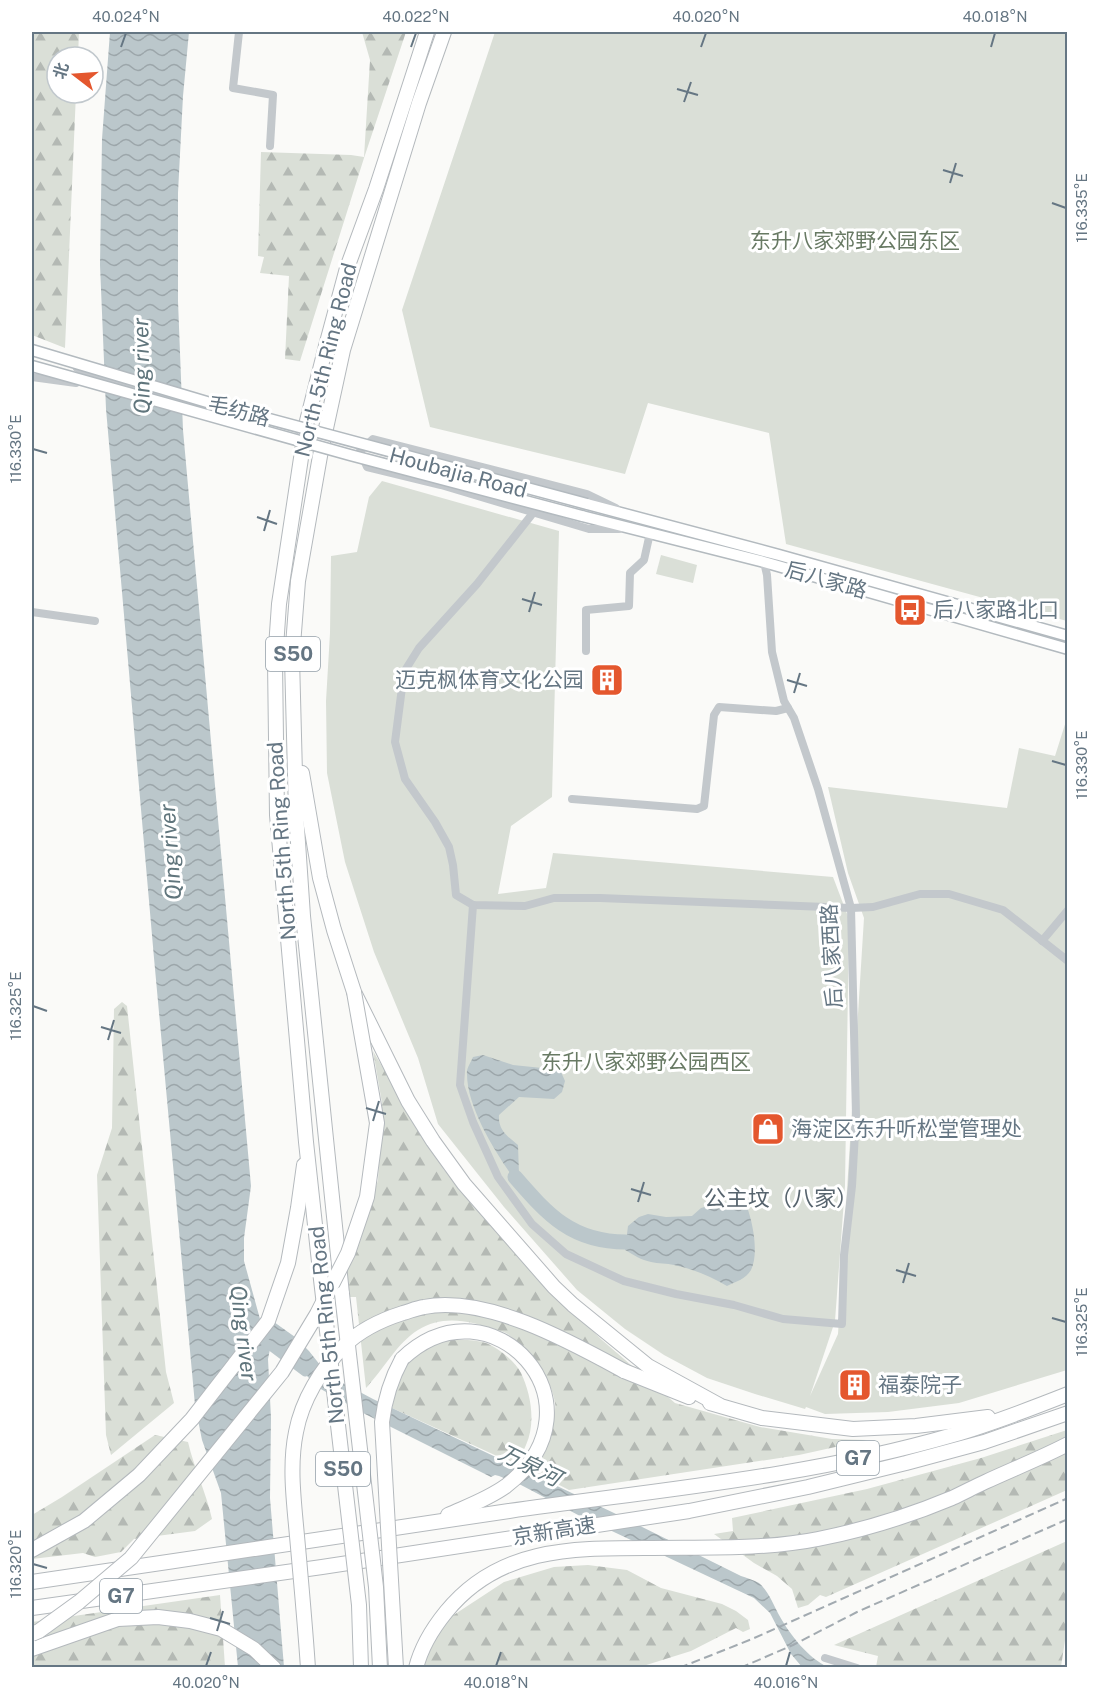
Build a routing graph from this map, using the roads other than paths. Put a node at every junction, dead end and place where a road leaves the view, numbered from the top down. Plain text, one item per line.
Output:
1 (239, 32) edge
2 (427, 32) edge
3 (444, 32) edge
4 (270, 146) dead end
5 (32, 344) edge
6 (32, 350) edge
7 (32, 366) edge
8 (32, 377) edge
9 (76, 383) dead end
10 (213, 410) dead end
11 (587, 504) joint
12 (533, 513) junction
13 (582, 516) joint
14 (635, 517) junction
15 (630, 528) junction
16 (650, 533) junction
17 (764, 562) junction
18 (32, 612) edge
19 (95, 621) dead end
20 (1068, 636) edge
21 (1068, 649) edge
22 (586, 651) dead end
23 (788, 708) junction
24 (295, 730) junction
25 (572, 799) dead end
26 (473, 905) junction
27 (851, 908) junction
28 (1068, 910) edge
29 (1042, 941) junction
30 (1068, 961) edge
31 (354, 992) junction
32 (306, 1142) junction
33 (1068, 1394) edge
34 (719, 1405) junction
35 (1019, 1413) junction
36 (1068, 1413) edge
37 (1068, 1444) edge
38 (429, 1523) junction
39 (32, 1550) edge
40 (32, 1582) edge
41 (32, 1608) edge
42 (32, 1634) edge
43 (32, 1649) edge
44 (825, 1658) dead end
45 (274, 1668) edge
46 (308, 1668) edge
47 (361, 1668) edge
48 (380, 1668) edge
49 (396, 1668) edge
50 (416, 1668) edge
51 (857, 1668) edge

1 - 4 street
2 - 32 highway, North 5th Ring Road / S50
3 - 24 highway, North 5th Ring Road / S50
5 - 10 street
6 - 11 main road, 毛纺路, bridge
7 - 13 main road, 毛纺路, bridge
8 - 9 street
11 - 14 main road, 后八家路
12 - 14 street, Houbajia Road
12 - 15 street, Houbajia Road
12 - 26 street
13 - 15 main road, 后八家路
14 - 20 main road, 后八家路
15 - 16 main road, 后八家路
16 - 17 main road, 后八家路
16 - 22 street
17 - 21 main road, 后八家路
17 - 23 street, 后八家西路
18 - 19 street
23 - 25 street
23 - 27 street, 后八家西路
24 - 31 highway
24 - 48 highway, North 5th Ring Road / S50, bridge
26 - 27 street
26 - 27 street, 后八家西路
27 - 29 street
28 - 29 street
29 - 30 street
31 - 34 highway, bridge
31 - 42 highway, bridge
32 - 39 highway
32 - 47 highway, North 5th Ring Road / S50, bridge
33 - 35 highway, 京新高速 / G7
34 - 35 highway
34 - 46 highway, bridge
35 - 38 highway, 京新高速 / G7
36 - 41 highway, 京新高速 / G7
37 - 50 highway
38 - 40 highway, 京新高速 / G7
38 - 49 highway, bridge
43 - 45 highway
44 - 51 street

